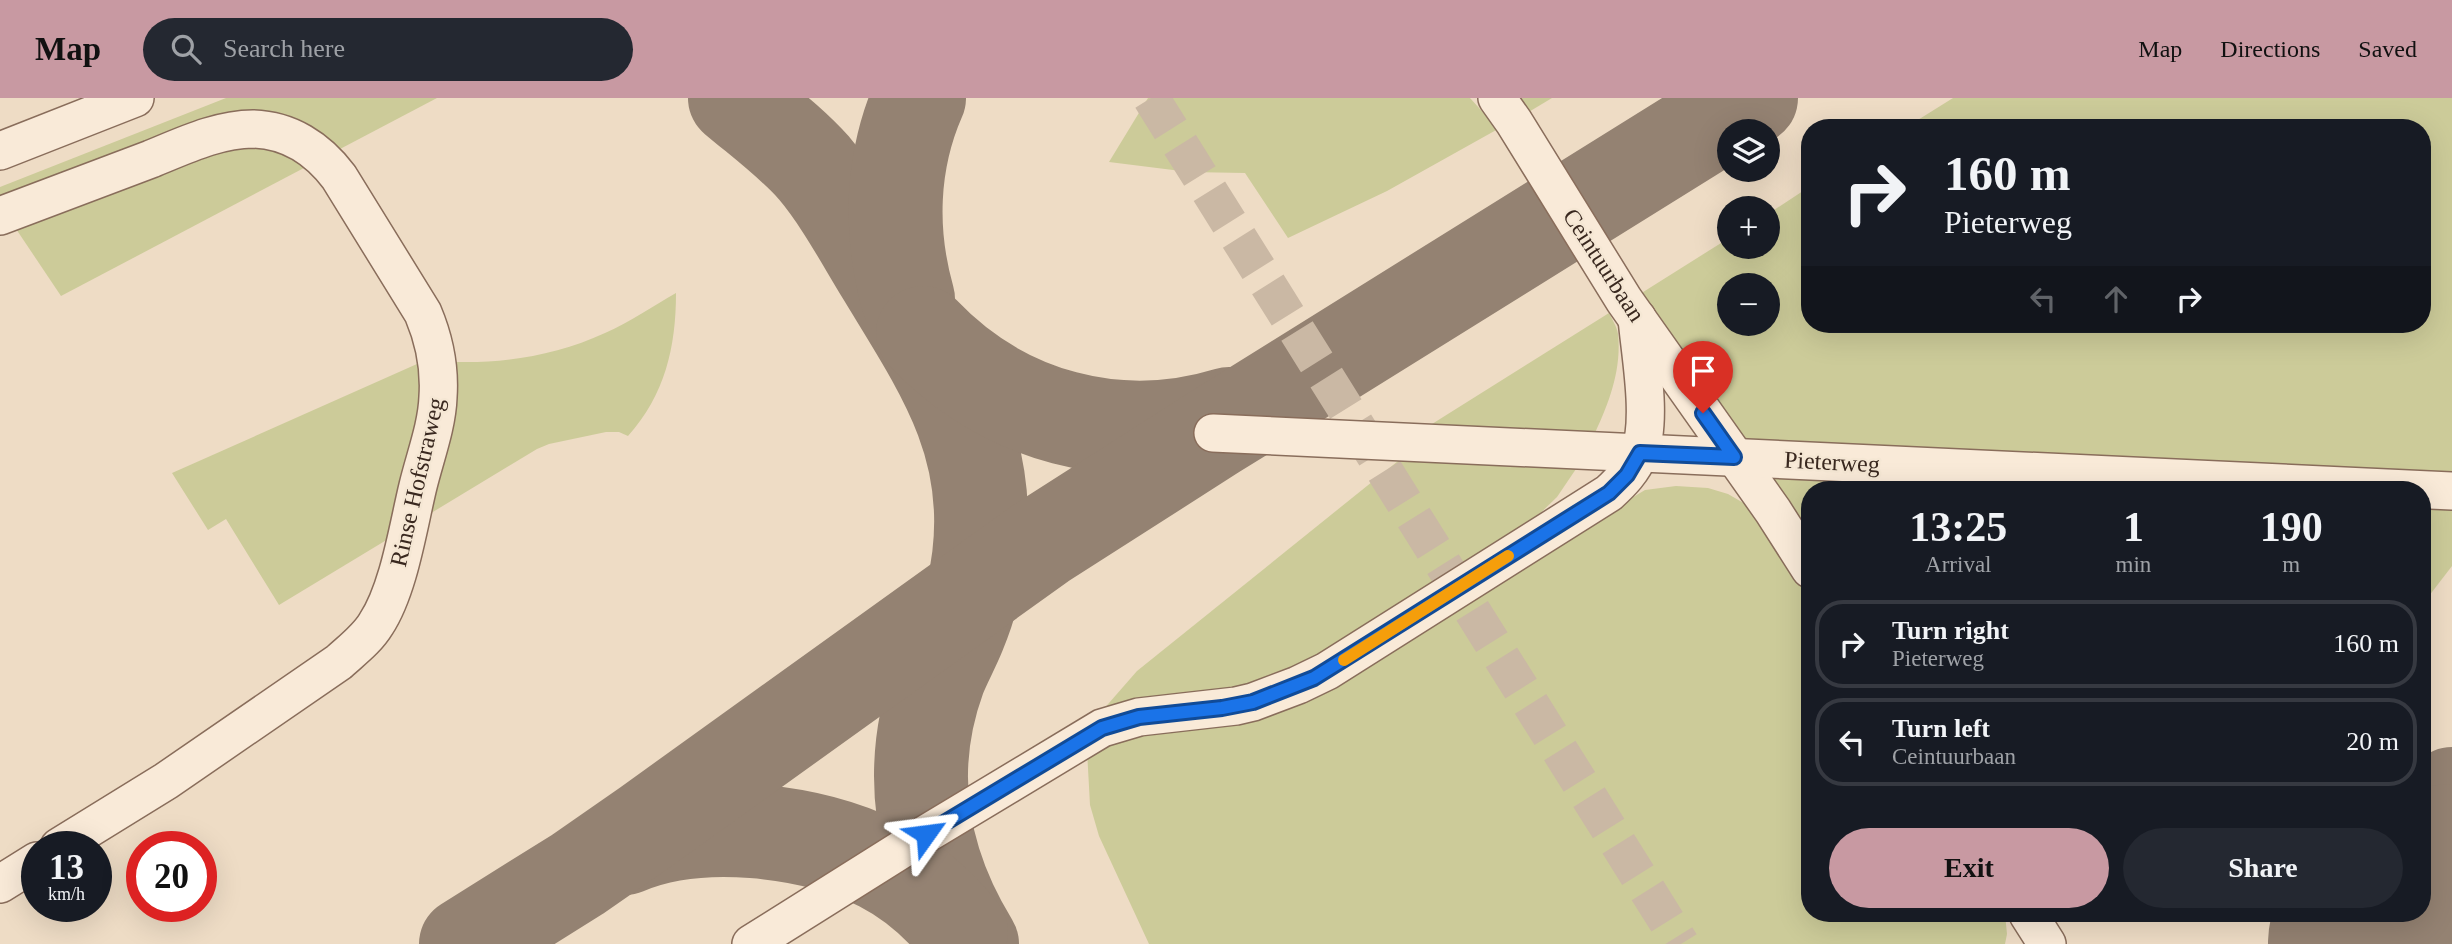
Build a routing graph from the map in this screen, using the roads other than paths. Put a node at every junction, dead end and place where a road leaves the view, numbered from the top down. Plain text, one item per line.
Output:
1 (135, 98) edge
2 (1497, 98) edge
3 (0, 151) edge
4 (0, 216) edge
5 (1637, 318) junction
6 (1213, 433) dead end
7 (1640, 453) junction
8 (1734, 457) junction
9 (2241, 481) edge
10 (2431, 490) edge
11 (2452, 491) edge
12 (1801, 555) edge
13 (85, 831) edge
14 (21, 871) edge
15 (0, 884) edge
16 (2033, 922) edge
17 (751, 944) edge
18 (2047, 944) edge

1 - 3 lane
2 - 5 lane, Ceintuurbaan
4 - 13 lane, Rinse Hofstraweg
5 - 7 lane
5 - 8 lane, Ceintuurbaan
6 - 7 lane, Pieterweg
7 - 8 lane, Pieterweg
7 - 17 lane
8 - 9 lane, Pieterweg
8 - 12 lane, Ceintuurbaan
10 - 11 lane, Pieterweg
14 - 15 lane
16 - 18 lane

